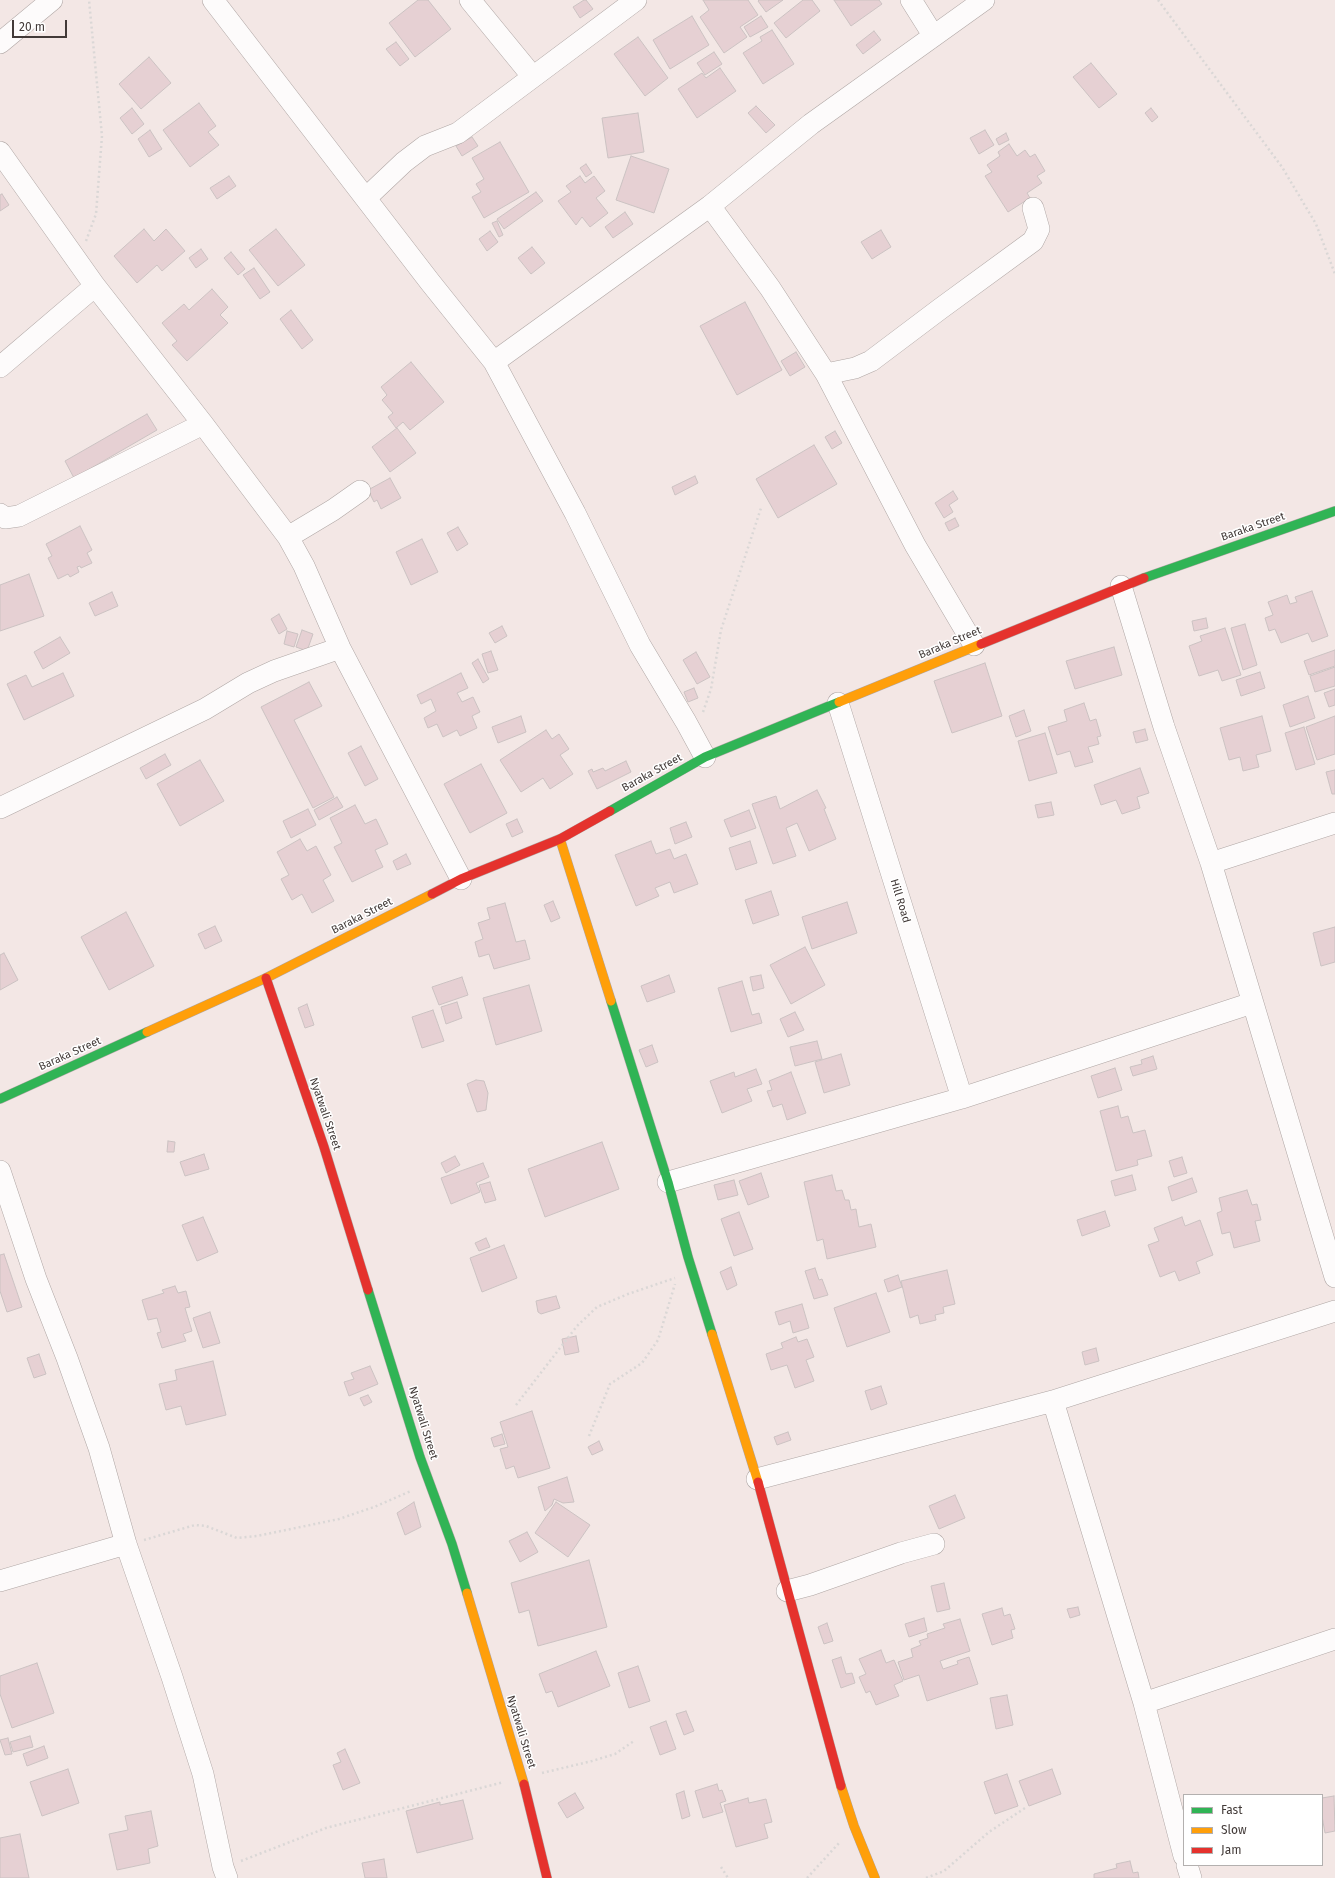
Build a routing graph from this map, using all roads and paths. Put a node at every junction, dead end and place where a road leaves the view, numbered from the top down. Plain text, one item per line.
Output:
1 (52, 0) edge
2 (89, 0) edge
3 (213, 0) edge
4 (470, 0) edge
5 (636, 0) edge
6 (911, 0) edge
7 (984, 0) edge
8 (1158, 0) edge
9 (933, 35) junction
10 (0, 43) edge
11 (533, 77) junction
12 (0, 152) edge
13 (366, 198) junction
14 (710, 206) junction
15 (1032, 208) dead end
16 (78, 262) junction
17 (1335, 274) edge
18 (95, 286) junction
19 (494, 362) junction
20 (0, 367) edge
21 (826, 374) junction
22 (203, 424) junction
23 (360, 491) dead end
24 (761, 508) dead end
25 (1335, 511) edge
26 (0, 514) edge
27 (288, 537) junction
28 (1121, 586) junction
29 (974, 645) junction
30 (340, 648) junction
31 (838, 703) junction
32 (695, 737) junction
33 (705, 757) junction
34 (0, 808) edge
35 (1335, 823) edge
36 (560, 839) junction
37 (1211, 863) junction
38 (461, 879) junction
39 (266, 978) junction
40 (1252, 1003) junction
41 (962, 1098) junction
42 (0, 1099) edge
43 (0, 1171) edge
44 (668, 1182) junction
45 (1335, 1277) edge
46 (1335, 1311) edge
47 (1053, 1401) junction
48 (516, 1405) dead end
49 (589, 1436) dead end
50 (757, 1479) junction
51 (430, 1482) junction
52 (126, 1544) junction
53 (934, 1544) dead end
54 (0, 1581) edge
55 (787, 1591) junction
56 (1335, 1639) edge
57 (1144, 1703) junction
58 (634, 1741) dead end
59 (522, 1777) junction
60 (1025, 1808) dead end
61 (854, 1826) junction
62 (1183, 1852) edge
63 (1187, 1866) edge
64 (721, 1867) dead end
65 (225, 1872) edge
66 (547, 1878) edge
67 (728, 1878) edge
68 (807, 1878) edge
69 (875, 1878) edge
70 (926, 1878) edge
71 (1191, 1878) edge

1 - 10 street
2 - 16 path
3 - 13 street
4 - 11 street
5 - 11 street
6 - 9 street
7 - 9 street
8 - 17 path
9 - 14 street
11 - 13 street
12 - 16 street
13 - 19 street
14 - 19 street
14 - 21 street
15 - 21 street
16 - 18 street
18 - 20 street
18 - 22 street
19 - 32 street
21 - 29 street
22 - 26 street
22 - 27 street
23 - 27 street
24 - 32 path
25 - 28 street, Baraka Street
27 - 30 street
28 - 29 street, Baraka Street
28 - 37 street
29 - 31 street, Baraka Street
30 - 34 street
30 - 38 street
31 - 33 street, Baraka Street
31 - 41 street, Hill Road
32 - 33 street
33 - 36 street, Baraka Street
35 - 37 street
36 - 38 street, Baraka Street
36 - 44 street
37 - 40 street
38 - 39 street, Baraka Street
39 - 42 street, Baraka Street
39 - 51 street, Nyatwali Street
40 - 41 street
40 - 45 street
41 - 44 street
43 - 52 street
44 - 50 street
46 - 47 street
47 - 50 street
47 - 57 street
48 - 49 path
50 - 55 street
51 - 52 path
51 - 59 street, Nyatwali Street
52 - 54 street
52 - 65 street
53 - 55 street
55 - 61 street
56 - 57 street
57 - 62 street
58 - 59 path
59 - 65 path
59 - 66 street, Nyatwali Street
60 - 70 path
61 - 68 path
61 - 69 street
63 - 71 street
64 - 67 path

